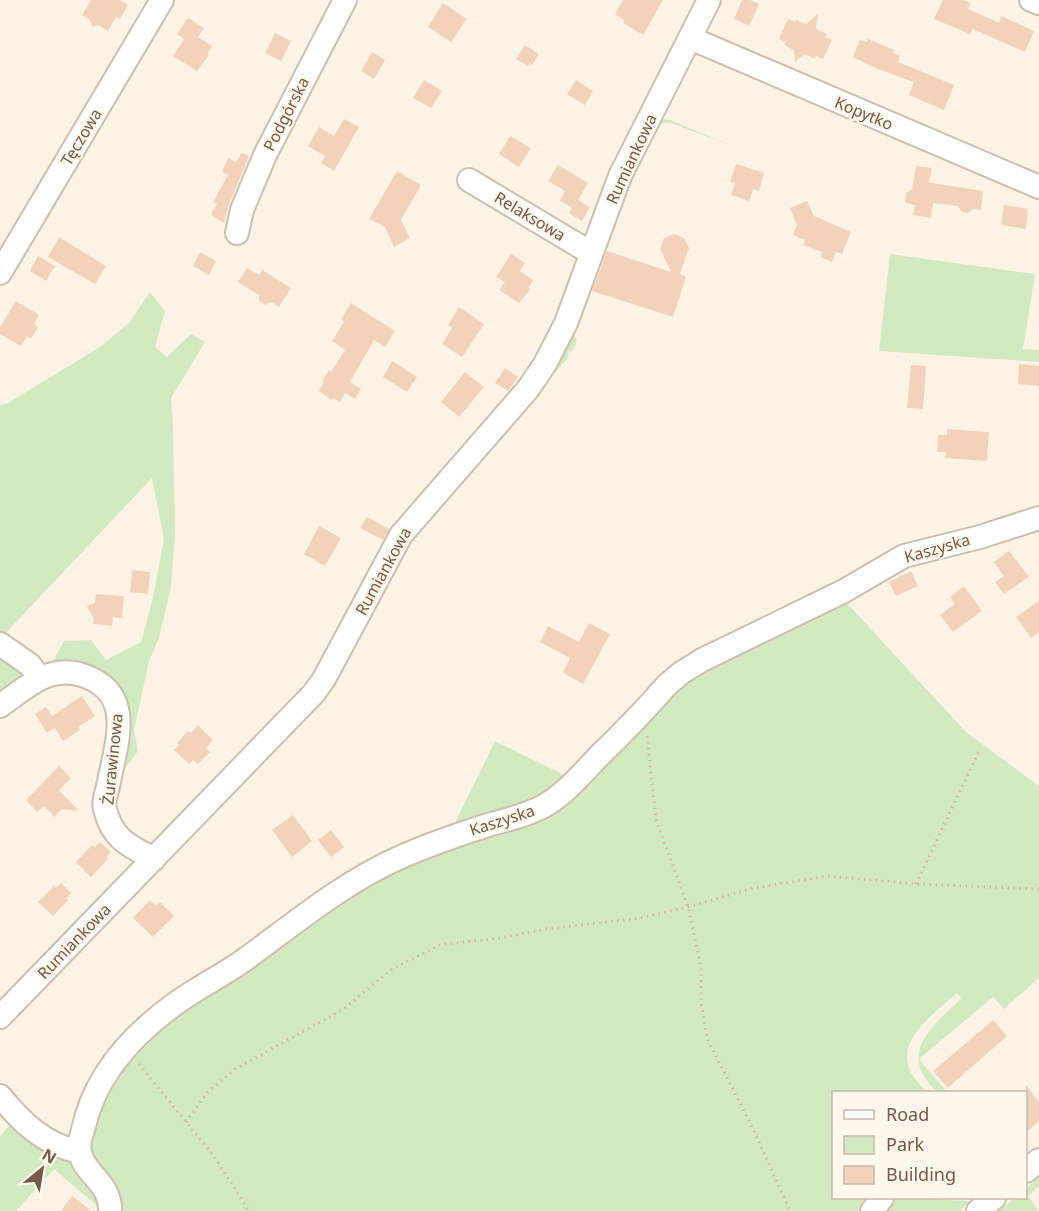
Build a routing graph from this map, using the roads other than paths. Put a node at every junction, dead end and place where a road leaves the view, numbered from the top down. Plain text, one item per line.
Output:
1 (162, 0) edge
2 (345, 0) edge
3 (709, 0) edge
4 (1031, 0) edge
5 (1039, 3) edge
6 (690, 38) junction
7 (469, 180) dead end
8 (1039, 187) edge
9 (237, 233) dead end
10 (591, 253) junction
11 (0, 273) edge
12 (1039, 518) edge
13 (0, 644) edge
14 (39, 677) junction
15 (0, 706) edge
16 (154, 859) junction
17 (0, 1017) edge
18 (0, 1096) edge
19 (79, 1152) junction
20 (1039, 1160) edge
21 (1027, 1170) edge
22 (110, 1211) edge

1 - 11 street, Tęczowa
2 - 9 street, Podgórska
3 - 6 street, Rumiankowa
4 - 5 street
6 - 8 street, Kopytko
6 - 10 street, Rumiankowa
7 - 10 street, Relaksowa
10 - 16 street, Rumiankowa
12 - 19 street, Kaszyska
13 - 14 street
14 - 15 street, Żurawinowa
14 - 16 street, Żurawinowa
16 - 17 street, Rumiankowa
18 - 19 street
19 - 22 street
20 - 21 street

